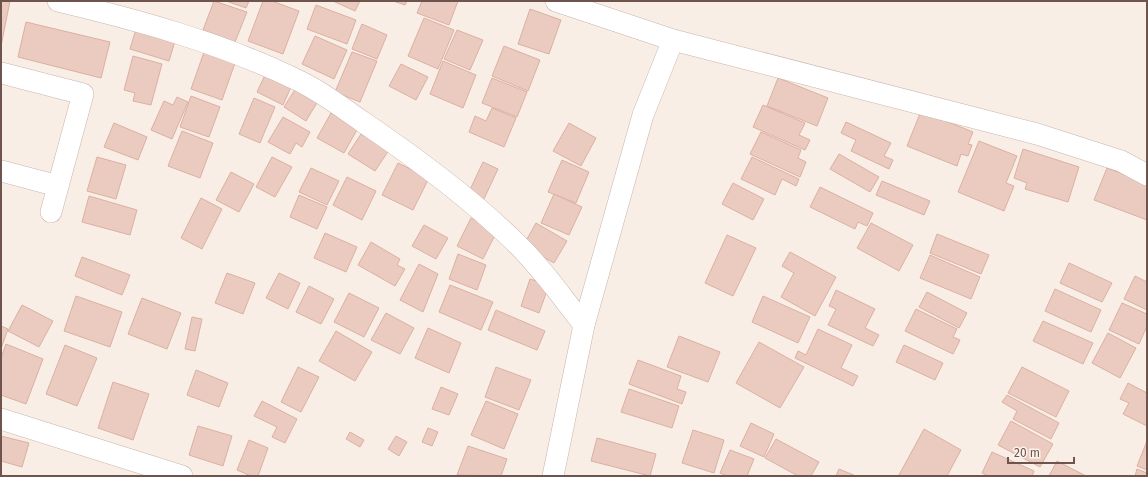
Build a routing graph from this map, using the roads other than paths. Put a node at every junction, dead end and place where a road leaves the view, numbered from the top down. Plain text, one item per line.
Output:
1 (58, 1) edge
2 (556, 1) edge
3 (673, 40) junction
4 (1, 73) edge
5 (1, 171) edge
6 (1147, 175) edge
7 (58, 186) junction
8 (52, 212) dead end
9 (584, 325) junction
10 (1, 419) edge
11 (182, 476) edge
12 (553, 476) edge

1 - 9 street
2 - 3 street
3 - 6 street
3 - 9 street
4 - 7 street
5 - 7 street
7 - 8 street
9 - 12 street
10 - 11 street

